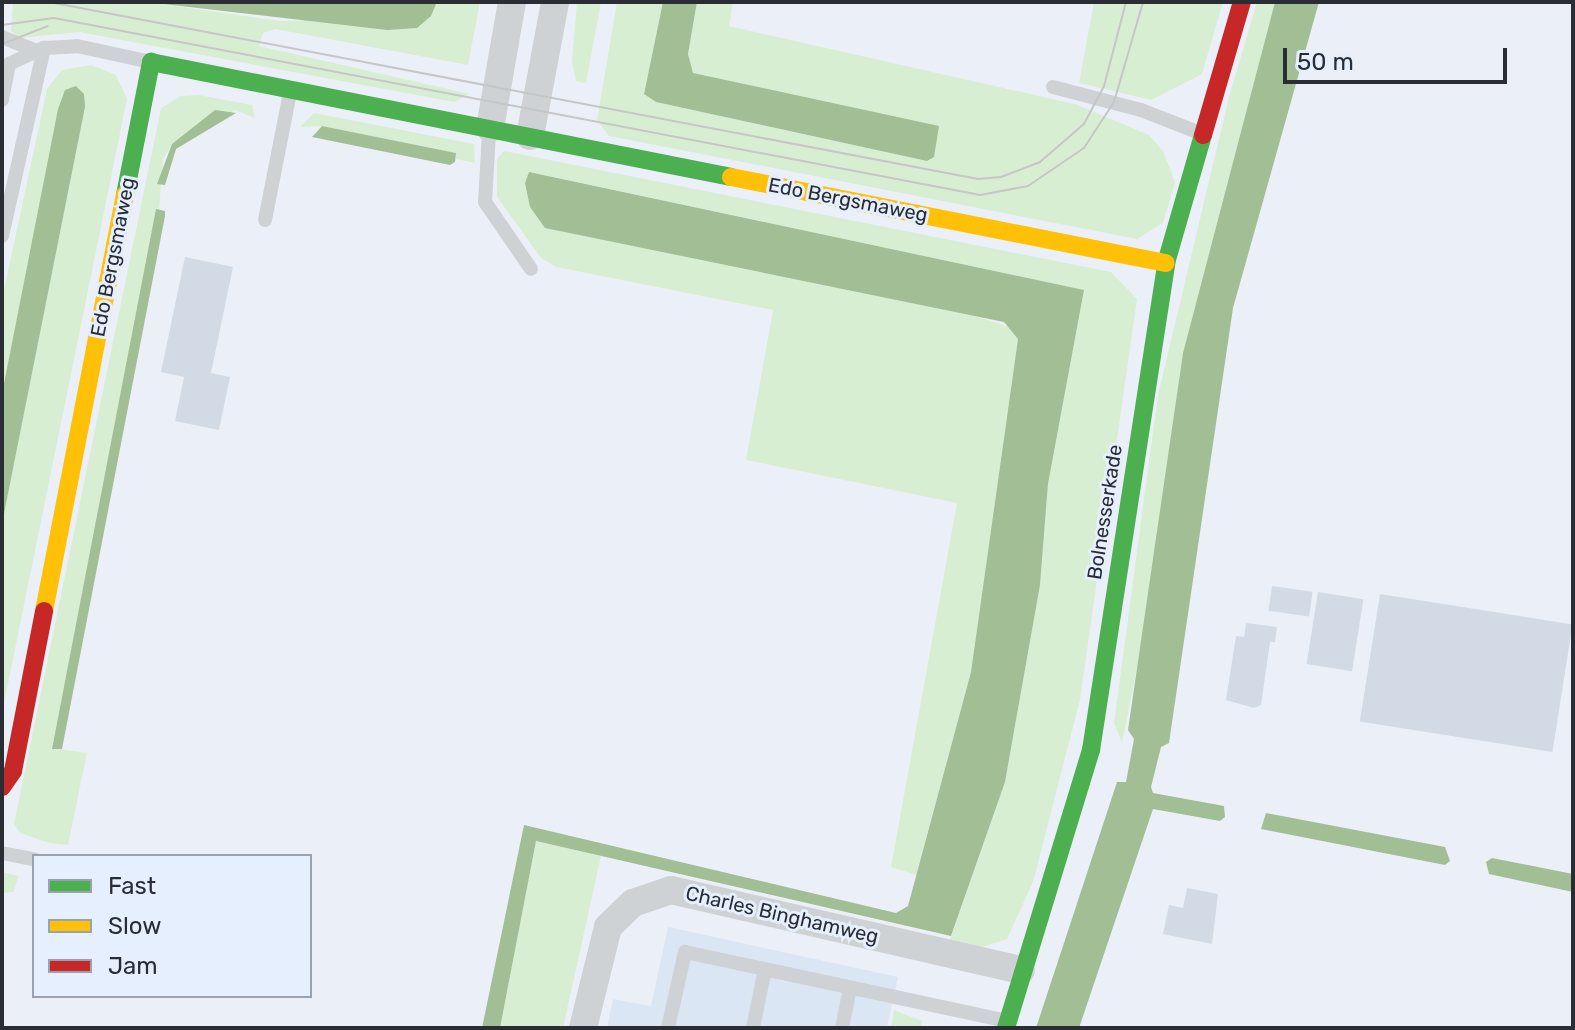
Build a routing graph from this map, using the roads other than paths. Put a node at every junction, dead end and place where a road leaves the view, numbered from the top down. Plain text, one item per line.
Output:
1 (512, 2) edge
2 (555, 2) edge
3 (1242, 2) edge
4 (2, 37) edge
5 (40, 50) junction
6 (151, 62) junction
7 (1053, 87) dead end
8 (291, 89) junction
9 (2, 100) edge
10 (490, 128) junction
11 (1204, 135) junction
12 (530, 136) junction
13 (265, 220) dead end
14 (2, 236) edge
15 (1166, 263) junction
16 (531, 269) dead end
17 (2, 787) edge
18 (2, 853) edge
19 (32, 859) edge
20 (765, 969) junction
21 (1021, 970) junction
22 (850, 988) junction
23 (1007, 1025) edge
24 (583, 1028) edge
25 (668, 1028) edge
26 (753, 1028) edge
27 (842, 1028) edge

1 - 10 street
2 - 12 street
3 - 11 street, Bolnesserkade
4 - 5 lane
5 - 6 lane
5 - 9 lane
5 - 14 lane
6 - 8 street, Edo Bergsmaweg
6 - 17 street, Edo Bergsmaweg
7 - 11 lane
8 - 10 street, Edo Bergsmaweg
8 - 13 lane
10 - 12 street, Edo Bergsmaweg
10 - 16 lane
11 - 15 street, Bolnesserkade
12 - 15 street, Edo Bergsmaweg
15 - 21 street, Bolnesserkade
18 - 19 lane
20 - 22 lane
20 - 25 lane
20 - 26 lane
21 - 23 street, Bolnesserkade
21 - 24 street, Charles Binghamweg
22 - 23 lane
22 - 27 lane

